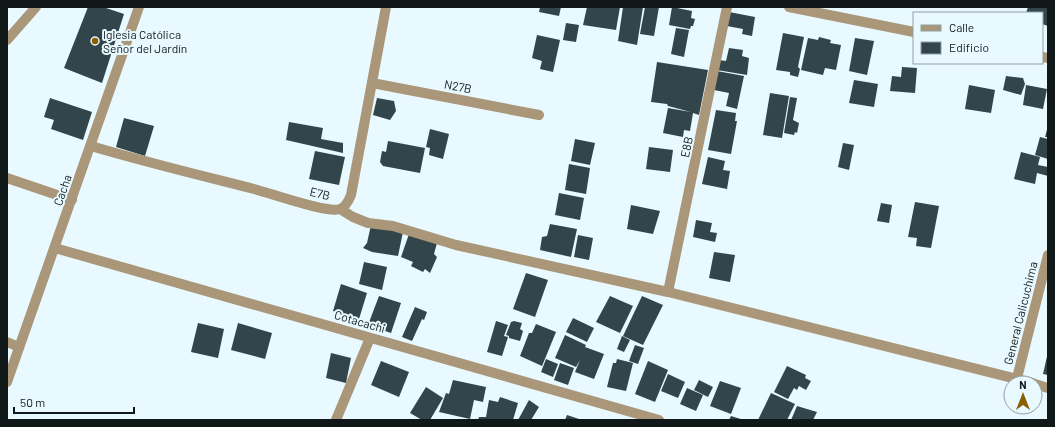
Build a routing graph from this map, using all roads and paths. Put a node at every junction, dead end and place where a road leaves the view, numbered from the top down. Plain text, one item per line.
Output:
1 (36, 7) edge
2 (139, 7) edge
3 (386, 7) edge
4 (727, 7) edge
5 (789, 7) edge
6 (913, 32) edge
7 (7, 40) edge
8 (372, 83) junction
9 (539, 115) dead end
10 (91, 146) junction
11 (7, 178) edge
12 (72, 200) junction
13 (340, 209) junction
14 (55, 248) junction
15 (1048, 255) edge
16 (668, 292) junction
17 (370, 338) junction
18 (7, 342) edge
19 (19, 347) junction
20 (1006, 375) edge
21 (1019, 375) edge
22 (7, 382) edge
23 (336, 420) edge
24 (659, 420) edge

1 - 7 street
2 - 10 street, Cacha
3 - 8 street, E7B
4 - 16 street, E8B
5 - 6 street
8 - 9 street, N27B
8 - 13 street, E7B
10 - 12 street, Cacha
10 - 13 street, E7B
11 - 12 street
12 - 14 street, Cacha
13 - 16 street
14 - 17 street, Cotacachi
14 - 19 street, Cacha
15 - 21 street, General Calicuchima
16 - 20 street
17 - 23 street
17 - 24 street, Cotacachi
18 - 19 street
19 - 22 street, Cacha

